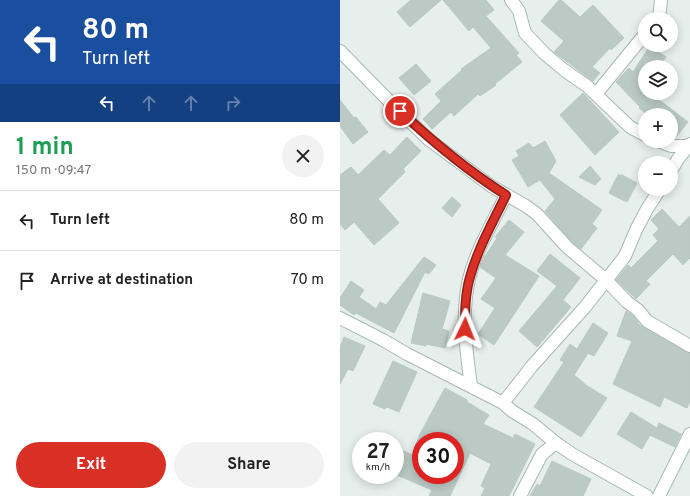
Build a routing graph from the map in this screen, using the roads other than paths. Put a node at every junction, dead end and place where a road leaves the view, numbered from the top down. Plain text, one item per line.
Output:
1 (511, 0) edge
2 (661, 0) edge
3 (660, 12) edge
4 (638, 43) edge
5 (340, 50) edge
6 (596, 94) junction
7 (638, 131) edge
8 (689, 145) edge
9 (678, 146) edge
10 (678, 159) edge
11 (506, 195) junction
12 (655, 196) edge
13 (606, 280) junction
14 (340, 318) edge
15 (690, 346) edge
16 (470, 386) junction
17 (503, 403) junction
18 (690, 434) edge
19 (556, 443) junction
20 (520, 496) edge
21 (647, 496) edge
22 (659, 496) edge

1 - 6 street
2 - 3 street
4 - 6 street
5 - 11 street
6 - 7 street
8 - 9 street
8 - 10 street
11 - 13 street
11 - 16 street
12 - 13 street
13 - 15 street
13 - 17 street
14 - 16 street
16 - 17 street
17 - 19 street
18 - 22 street
19 - 20 street
19 - 21 street

